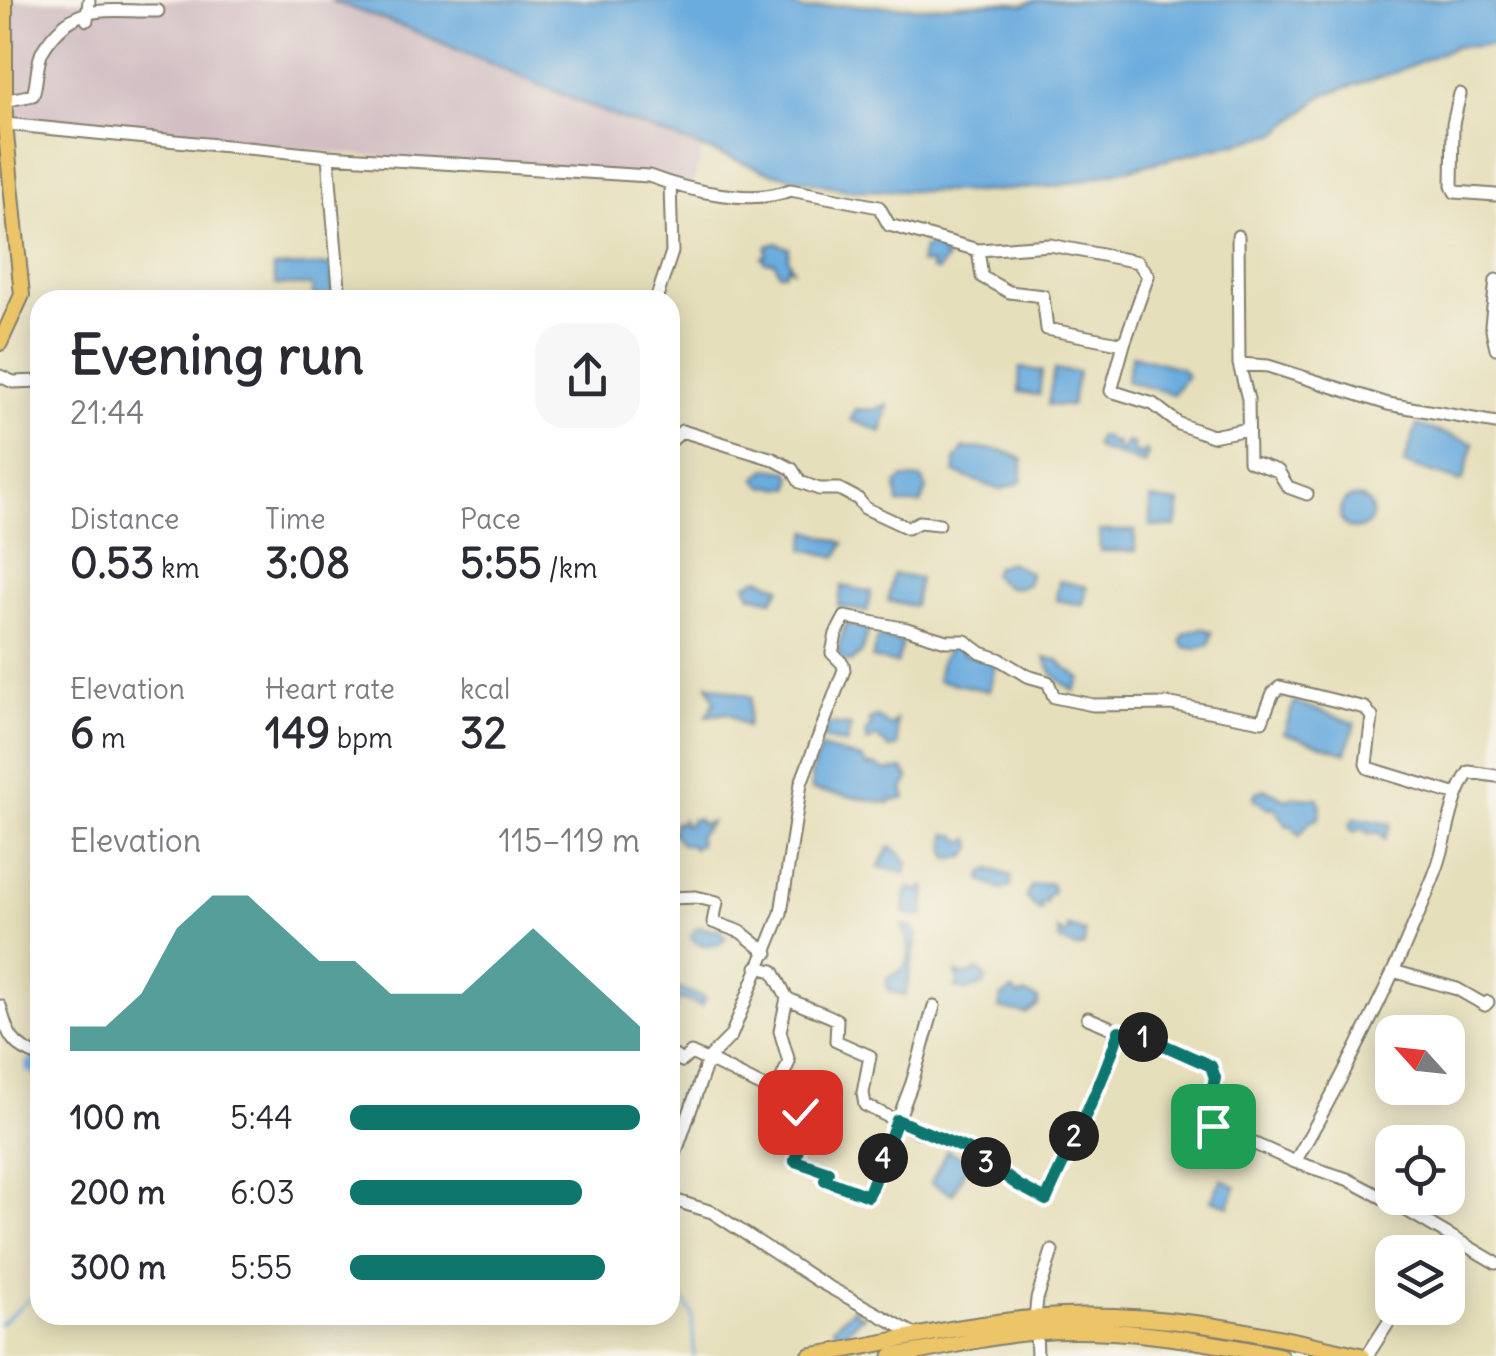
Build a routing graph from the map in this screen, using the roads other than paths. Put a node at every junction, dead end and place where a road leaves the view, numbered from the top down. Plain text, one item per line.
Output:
1 (4, 0) edge
2 (88, 9) edge
3 (158, 11) dead end
4 (1, 71) edge
5 (1460, 94) dead end
6 (4, 101) junction
7 (5, 124) junction
8 (328, 156) junction
9 (6, 184) edge
10 (670, 184) junction
11 (1496, 196) edge
12 (1238, 236) dead end
13 (978, 250) junction
14 (1496, 280) edge
15 (339, 290) edge
16 (659, 290) edge
17 (0, 344) edge
18 (1124, 344) junction
19 (1496, 348) edge
20 (1239, 364) junction
21 (0, 376) edge
22 (30, 381) edge
23 (1496, 423) edge
24 (1248, 429) junction
25 (680, 434) edge
26 (1307, 494) dead end
27 (939, 524) dead end
28 (1496, 776) edge
29 (1457, 795) junction
30 (680, 898) edge
31 (767, 953) junction
32 (757, 966) junction
33 (1393, 971) junction
34 (787, 998) junction
35 (1488, 1002) dead end
36 (0, 1006) edge
37 (934, 1006) dead end
38 (1088, 1018) dead end
39 (1119, 1031) junction
40 (30, 1052) edge
41 (680, 1060) edge
42 (707, 1062) junction
43 (775, 1093) junction
44 (897, 1120) junction
45 (680, 1141) edge
46 (1296, 1162) junction
47 (680, 1202) edge
48 (1446, 1235) edge
49 (1465, 1246) edge
50 (1052, 1251) dead end
51 (1496, 1263) edge
52 (1036, 1325) junction
53 (1386, 1325) edge
54 (1190, 1338) junction
55 (923, 1348) edge
56 (810, 1356) edge
57 (892, 1356) edge
58 (1037, 1356) edge
59 (1196, 1356) edge
60 (1280, 1356) edge
61 (1365, 1356) edge

1 - 4 main road
2 - 3 street
2 - 6 street
4 - 6 main road
5 - 11 street
6 - 7 main road
7 - 8 street
7 - 9 main road
8 - 10 street
8 - 15 street
9 - 17 main road
10 - 13 street
10 - 16 street
12 - 20 street
13 - 18 street
13 - 18 street
14 - 19 street
18 - 24 street
20 - 23 street
20 - 24 street
21 - 22 street
24 - 26 street
25 - 27 street
28 - 29 street
29 - 31 street
29 - 33 street
30 - 31 street
31 - 32 street
32 - 34 street
32 - 42 street
33 - 35 street
33 - 46 street
34 - 43 street
34 - 44 street
36 - 40 street
37 - 44 street
38 - 39 street
39 - 44 street
39 - 46 street
41 - 42 street
42 - 43 street
42 - 45 street
43 - 44 street
46 - 48 street
47 - 55 street
49 - 51 street
50 - 52 street
52 - 54 highway
52 - 55 highway
52 - 58 street
52 - 61 highway
53 - 61 street
54 - 59 street
54 - 60 highway
55 - 56 highway
55 - 57 highway

